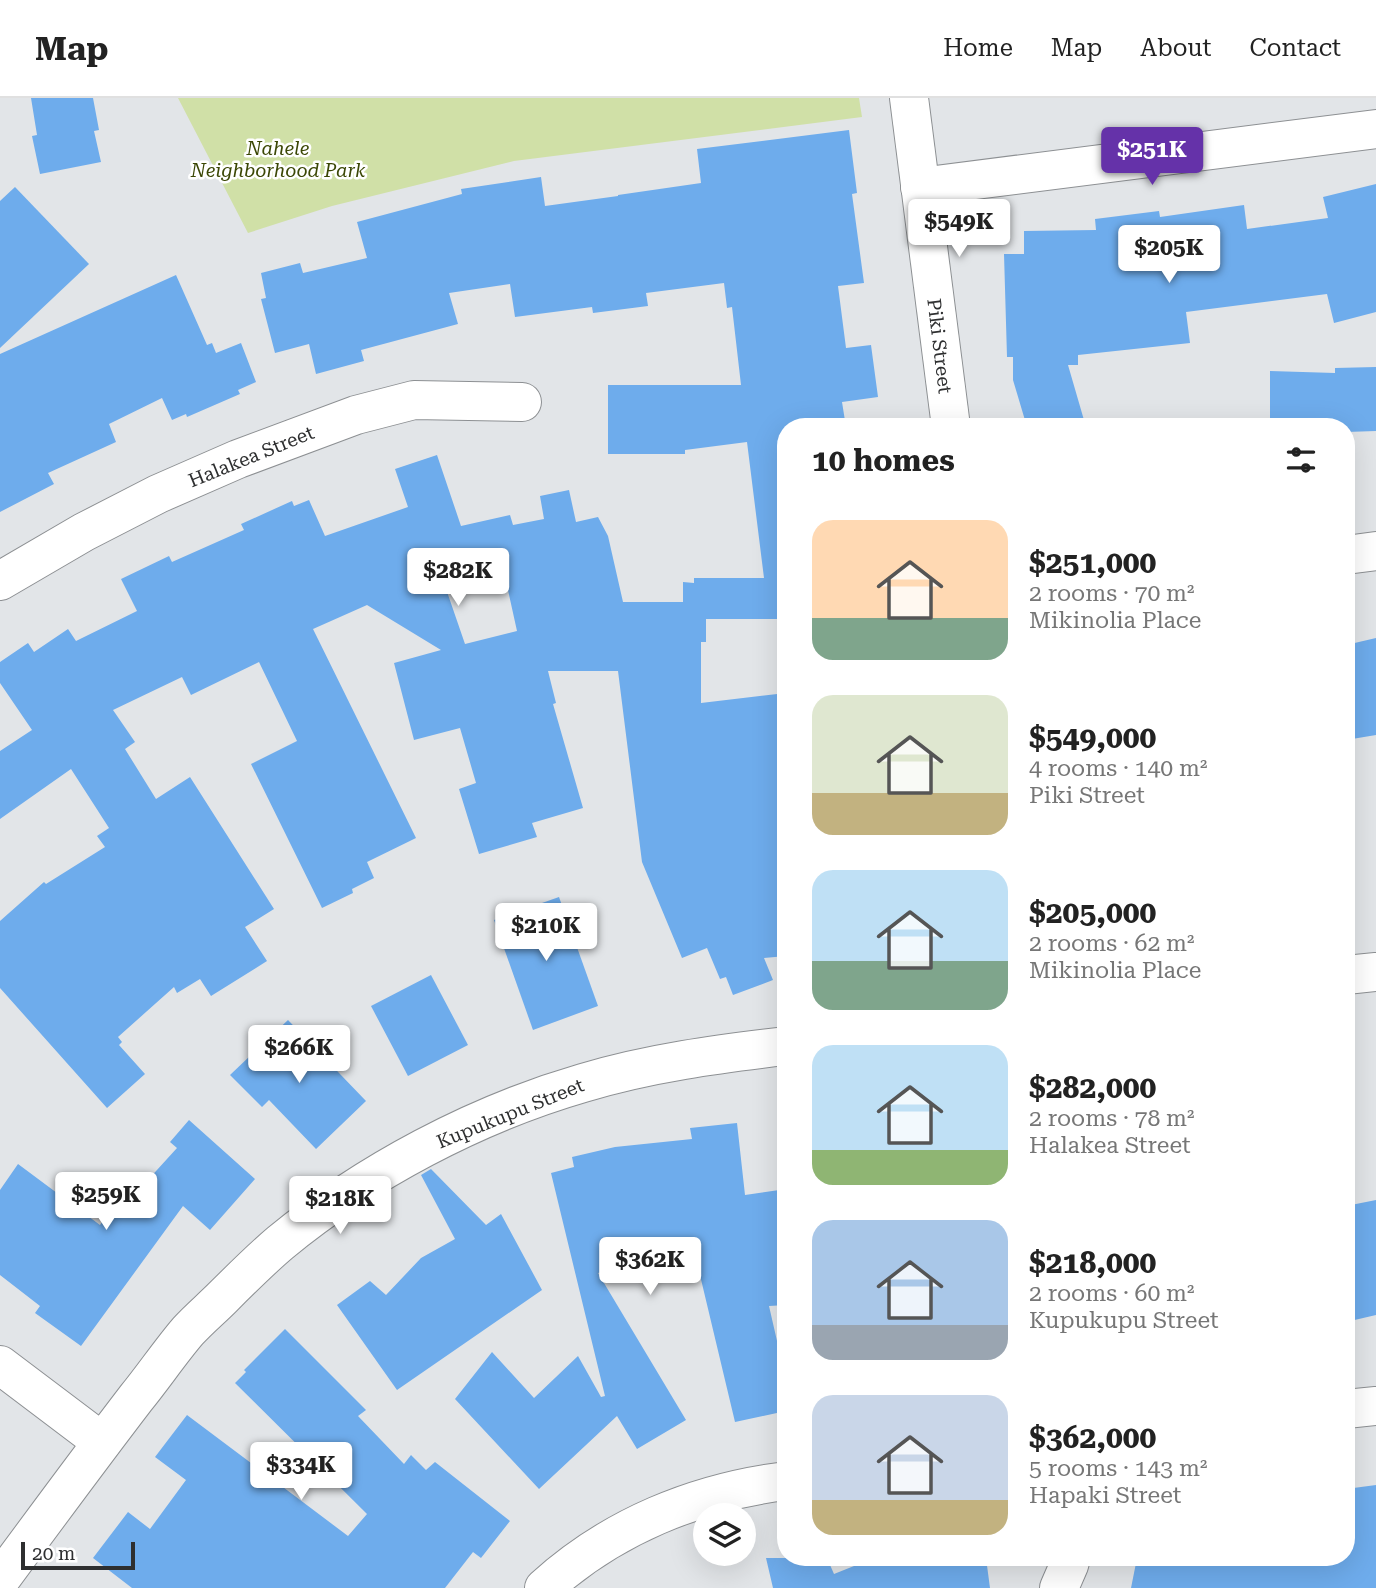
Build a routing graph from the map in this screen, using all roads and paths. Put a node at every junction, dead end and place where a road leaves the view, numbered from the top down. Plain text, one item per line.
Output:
1 (909, 98) edge
2 (1376, 128) edge
3 (920, 187) junction
4 (522, 402) dead end
5 (950, 418) edge
6 (1376, 551) edge
7 (1355, 554) edge
8 (0, 581) edge
9 (1376, 972) edge
10 (1355, 974) edge
11 (777, 1047) edge
12 (0, 1365) edge
13 (1376, 1406) edge
14 (1355, 1408) edge
15 (102, 1442) junction
16 (777, 1482) edge
17 (1069, 1566) edge
18 (0, 1580) edge
19 (544, 1588) edge
20 (1059, 1588) edge

1 - 3 street, Piki Street
2 - 3 street
3 - 5 street, Piki Street
4 - 8 street, Halakea Street
6 - 7 street
9 - 10 street
11 - 15 street, Kupukupu Street
12 - 15 street
13 - 14 street
15 - 18 street, Kupukupu Street
16 - 19 street
17 - 20 street

